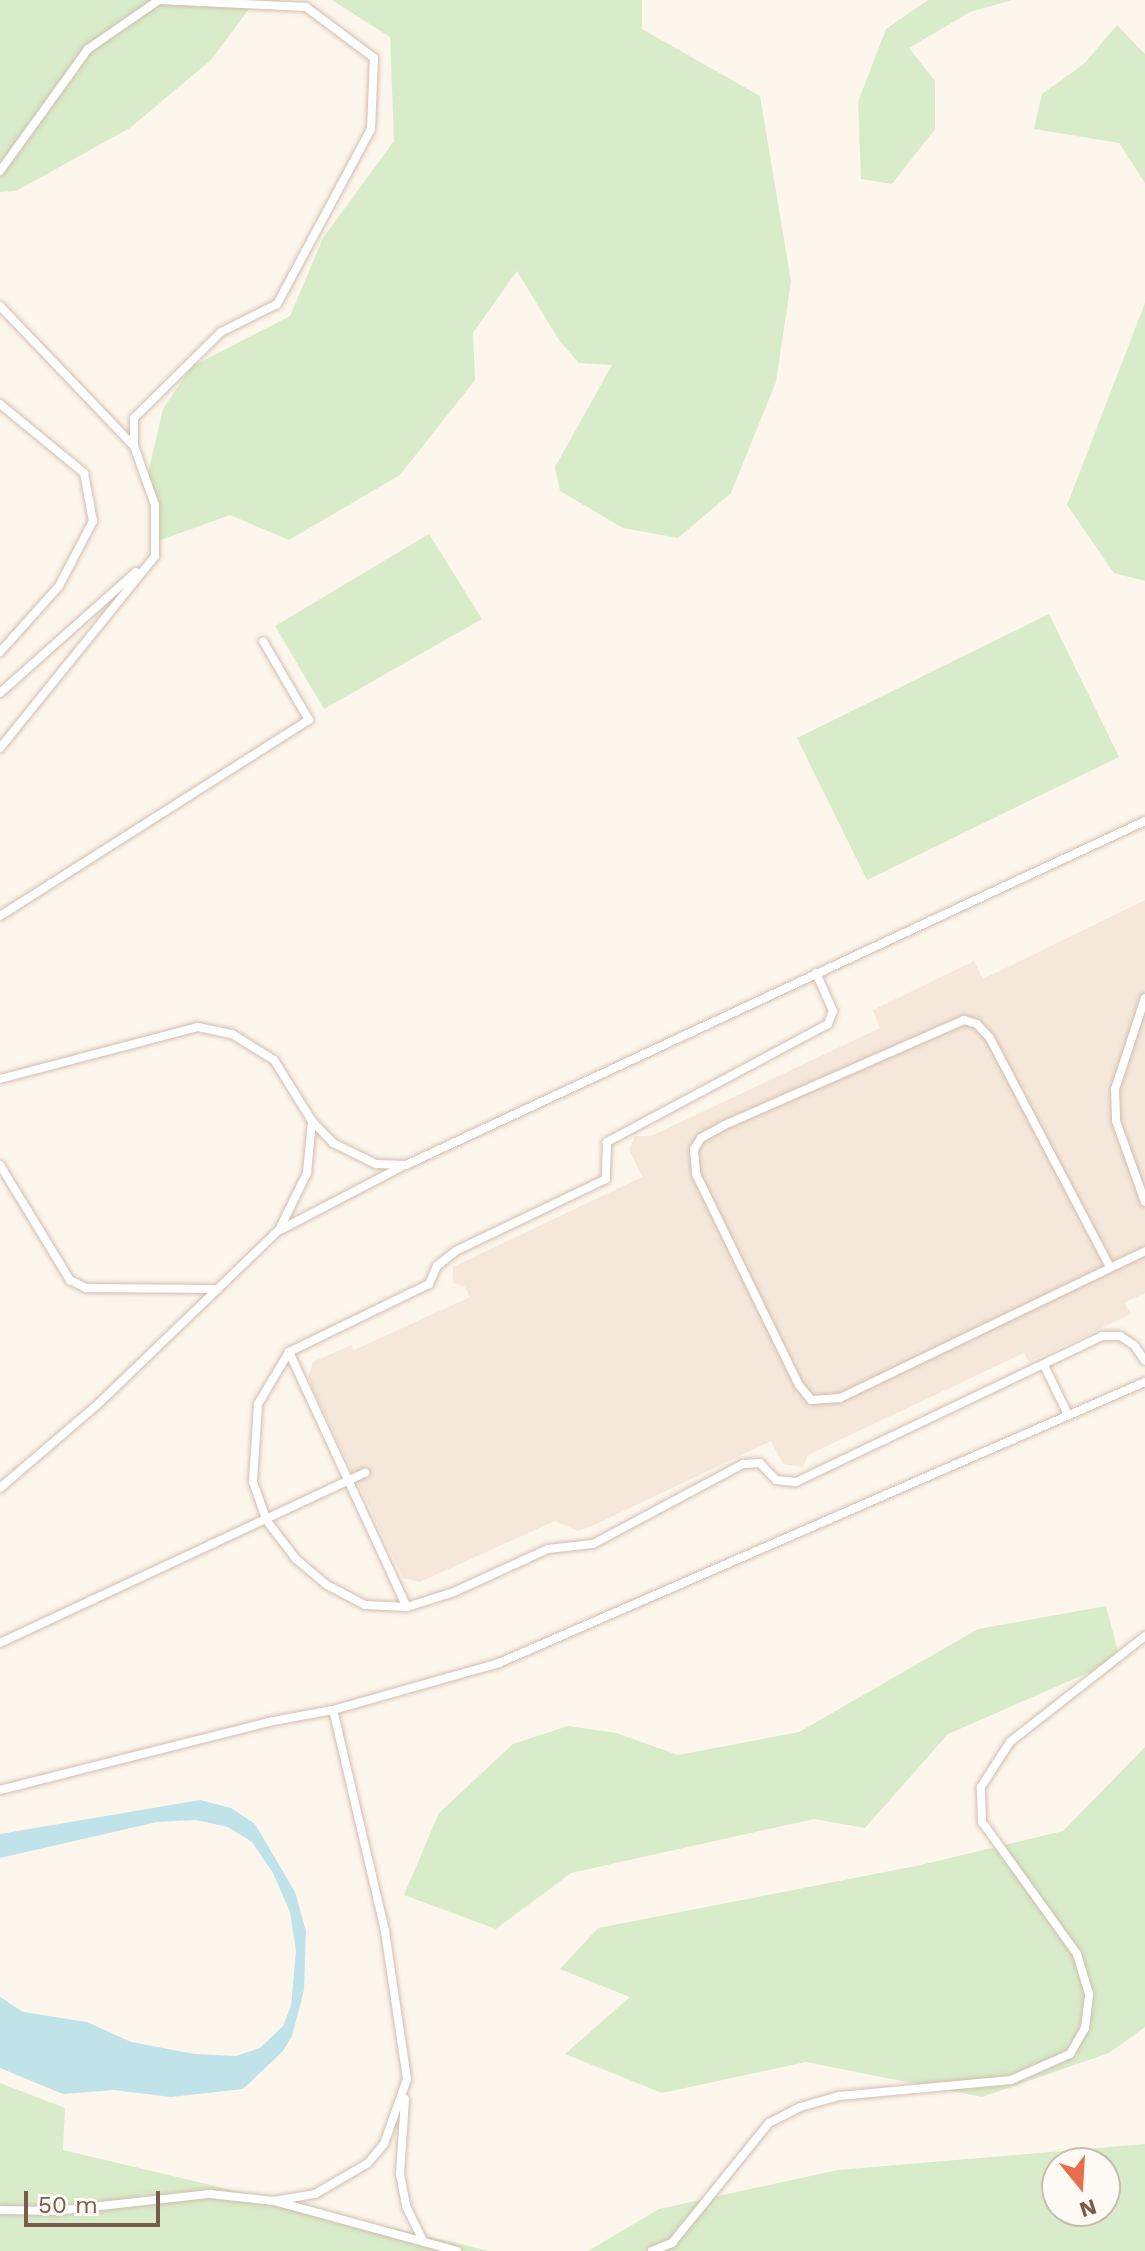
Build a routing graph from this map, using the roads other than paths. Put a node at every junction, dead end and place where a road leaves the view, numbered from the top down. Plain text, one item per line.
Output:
1 (0, 171) edge
2 (0, 306) edge
3 (0, 404) edge
4 (134, 446) junction
5 (155, 556) junction
6 (263, 641) dead end
7 (0, 652) edge
8 (0, 693) edge
9 (0, 748) edge
10 (1145, 821) edge
11 (0, 916) edge
12 (816, 973) junction
13 (1145, 998) edge
14 (1141, 1012) edge
15 (0, 1079) edge
16 (312, 1121) junction
17 (0, 1165) edge
18 (406, 1165) junction
19 (1145, 1202) edge
20 (279, 1230) junction
21 (1145, 1251) edge
22 (1110, 1267) junction
23 (218, 1289) junction
24 (289, 1352) junction
25 (1145, 1361) edge
26 (1044, 1365) junction
27 (1145, 1382) edge
28 (1068, 1415) junction
29 (365, 1473) dead end
30 (349, 1481) junction
31 (0, 1488) edge
32 (267, 1521) junction
33 (407, 1607) junction
34 (1145, 1636) edge
35 (0, 1643) edge
36 (333, 1710) junction
37 (0, 1790) edge
38 (407, 2079) junction
39 (274, 2201) junction
40 (0, 2210) edge
41 (423, 2242) junction
42 (457, 2251) edge
43 (652, 2251) edge

1 - 4 lane
2 - 4 lane
3 - 7 lane
4 - 5 lane
5 - 8 lane
5 - 9 lane
6 - 11 lane
10 - 12 lane
12 - 18 lane
12 - 24 lane
13 - 14 lane
14 - 19 lane
15 - 16 lane
16 - 18 lane
16 - 20 lane
17 - 23 lane
18 - 20 lane
20 - 23 lane
21 - 22 lane
22 - 22 lane
23 - 31 lane
24 - 30 lane
24 - 32 lane
25 - 26 lane
26 - 28 lane
26 - 33 lane
27 - 28 lane
28 - 36 lane
29 - 30 lane
30 - 32 lane
30 - 33 lane
32 - 33 lane
32 - 35 lane
34 - 43 lane
36 - 37 lane
36 - 38 lane
38 - 39 lane
38 - 41 lane
39 - 40 lane
39 - 41 lane
41 - 42 lane

